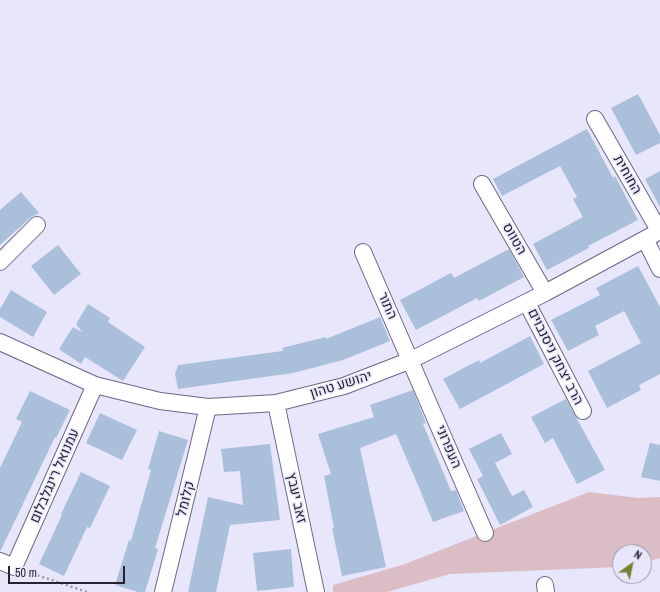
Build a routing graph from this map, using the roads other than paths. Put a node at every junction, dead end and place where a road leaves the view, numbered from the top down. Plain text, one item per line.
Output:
1 (595, 119) dead end
2 (482, 184) dead end
3 (37, 225) dead end
4 (660, 231) edge
5 (645, 239) junction
6 (363, 252) dead end
7 (0, 262) edge
8 (660, 269) edge
9 (545, 293) junction
10 (527, 302) junction
11 (0, 342) edge
12 (411, 360) junction
13 (95, 385) junction
14 (276, 404) junction
15 (208, 407) junction
16 (583, 411) dead end
17 (485, 533) dead end
18 (7, 564) edge
19 (163, 592) edge
20 (316, 592) edge

1 - 4 street, החוחית
2 - 9 street, הטווס
3 - 7 street
4 - 5 street, יהושע טהון
5 - 8 street
5 - 9 street, יהושע טהון
6 - 12 street, התור
9 - 10 street, יהושע טהון
10 - 12 street, יהושע טהון
10 - 16 street, הרב יצחק ניסנבוים
11 - 13 street, יהושע טהון
12 - 14 street, יהושע טהון
12 - 17 street, העפרוני
13 - 15 street, יהושע טהון
13 - 18 street, עמנואל רינגלבלום
14 - 15 street, יהושע טהון
14 - 20 street, זאב יעבץ
15 - 19 street, קלומל

